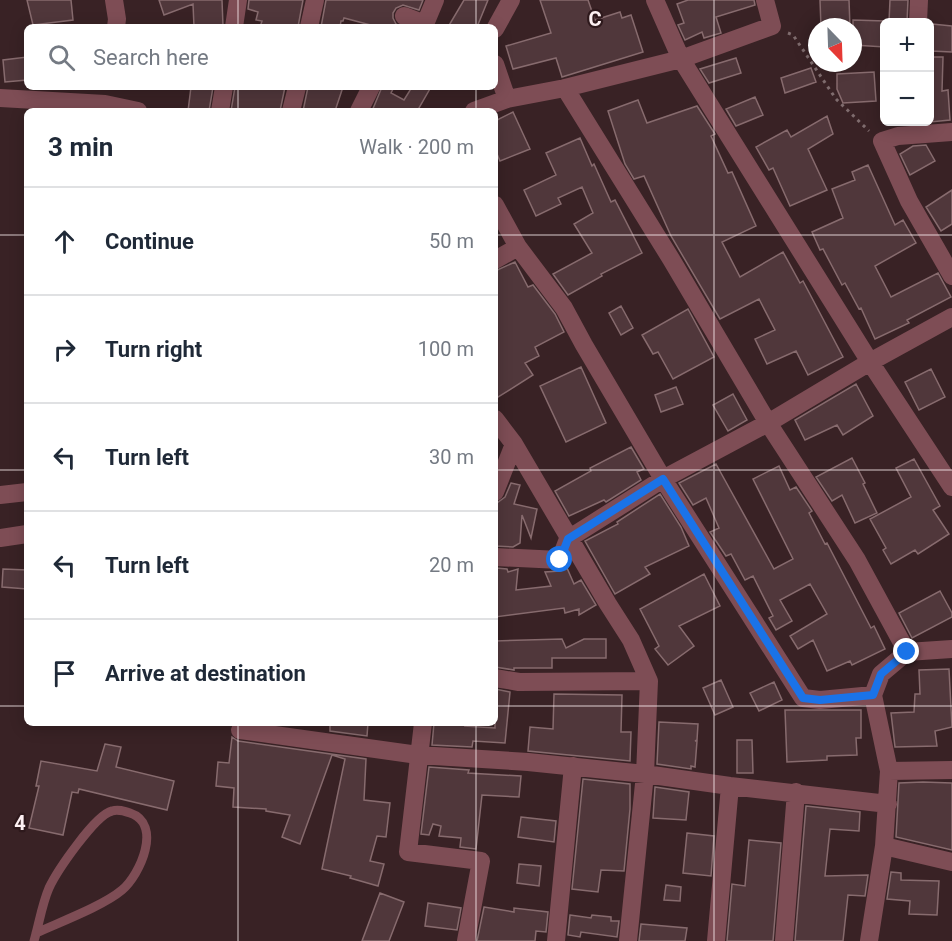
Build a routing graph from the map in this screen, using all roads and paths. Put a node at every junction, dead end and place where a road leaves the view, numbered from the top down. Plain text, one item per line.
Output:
1 (114, 0) edge
2 (238, 0) edge
3 (315, 0) edge
4 (435, 0) edge
5 (511, 0) edge
6 (655, 0) edge
7 (765, 0) edge
8 (919, 0) edge
9 (401, 14) edge
10 (918, 18) edge
11 (116, 24) edge
12 (234, 24) edge
13 (310, 24) edge
14 (498, 24) edge
15 (772, 26) junction
16 (681, 59) junction
17 (498, 73) edge
18 (565, 88) junction
19 (224, 90) edge
20 (296, 90) edge
21 (370, 90) edge
22 (106, 96) edge
23 (0, 98) edge
24 (507, 99) junction
25 (132, 108) edge
26 (220, 108) edge
27 (292, 108) edge
28 (360, 108) edge
29 (482, 108) edge
30 (952, 132) edge
31 (894, 133) edge
32 (498, 210) edge
33 (518, 247) junction
34 (498, 258) edge
35 (952, 276) edge
36 (952, 317) edge
37 (870, 362) junction
38 (498, 423) edge
39 (768, 423) junction
40 (514, 444) junction
41 (663, 479) junction
42 (498, 484) edge
43 (952, 487) edge
44 (24, 492) edge
45 (0, 495) edge
46 (24, 534) edge
47 (0, 538) edge
48 (568, 539) junction
49 (498, 557) edge
50 (952, 649) edge
51 (907, 652) junction
52 (498, 678) edge
53 (649, 681) junction
54 (873, 695) junction
55 (423, 726) edge
56 (240, 730) dead end
57 (418, 755) junction
58 (573, 766) junction
59 (952, 770) edge
60 (889, 771) junction
61 (645, 774) junction
62 (730, 786) junction
63 (796, 792) junction
64 (888, 804) junction
65 (884, 846) junction
66 (952, 862) edge
67 (35, 937) edge
68 (466, 941) edge
69 (556, 941) edge
70 (628, 941) edge
71 (716, 941) edge
72 (784, 941) edge
73 (869, 941) edge

1 - 11 street
2 - 12 street
3 - 13 street
4 - 9 street
5 - 14 street
6 - 16 street
7 - 15 street
8 - 10 street
15 - 16 street
15 - 31 path
16 - 18 street
16 - 37 street
17 - 24 street
18 - 24 street
18 - 39 street
19 - 26 street
20 - 27 street
21 - 28 street
22 - 23 street
22 - 25 street
24 - 29 street
30 - 31 street
31 - 35 street
32 - 33 street
33 - 34 street
33 - 41 street
36 - 37 street
37 - 39 street
37 - 43 street
38 - 40 street
39 - 41 street
39 - 51 street
40 - 42 street
40 - 48 street
41 - 48 street
41 - 54 street
44 - 45 street
46 - 47 street
48 - 49 street
48 - 53 street
50 - 51 street
51 - 54 street
52 - 53 street
53 - 61 street
54 - 60 street
55 - 57 street
56 - 57 street
57 - 58 street
57 - 68 street
58 - 61 street
58 - 69 street
59 - 60 street
60 - 64 street
61 - 62 street
61 - 70 street
62 - 63 street
62 - 71 street
63 - 64 street
63 - 72 street
64 - 65 street
65 - 66 street
65 - 73 street
67 - 67 lane

